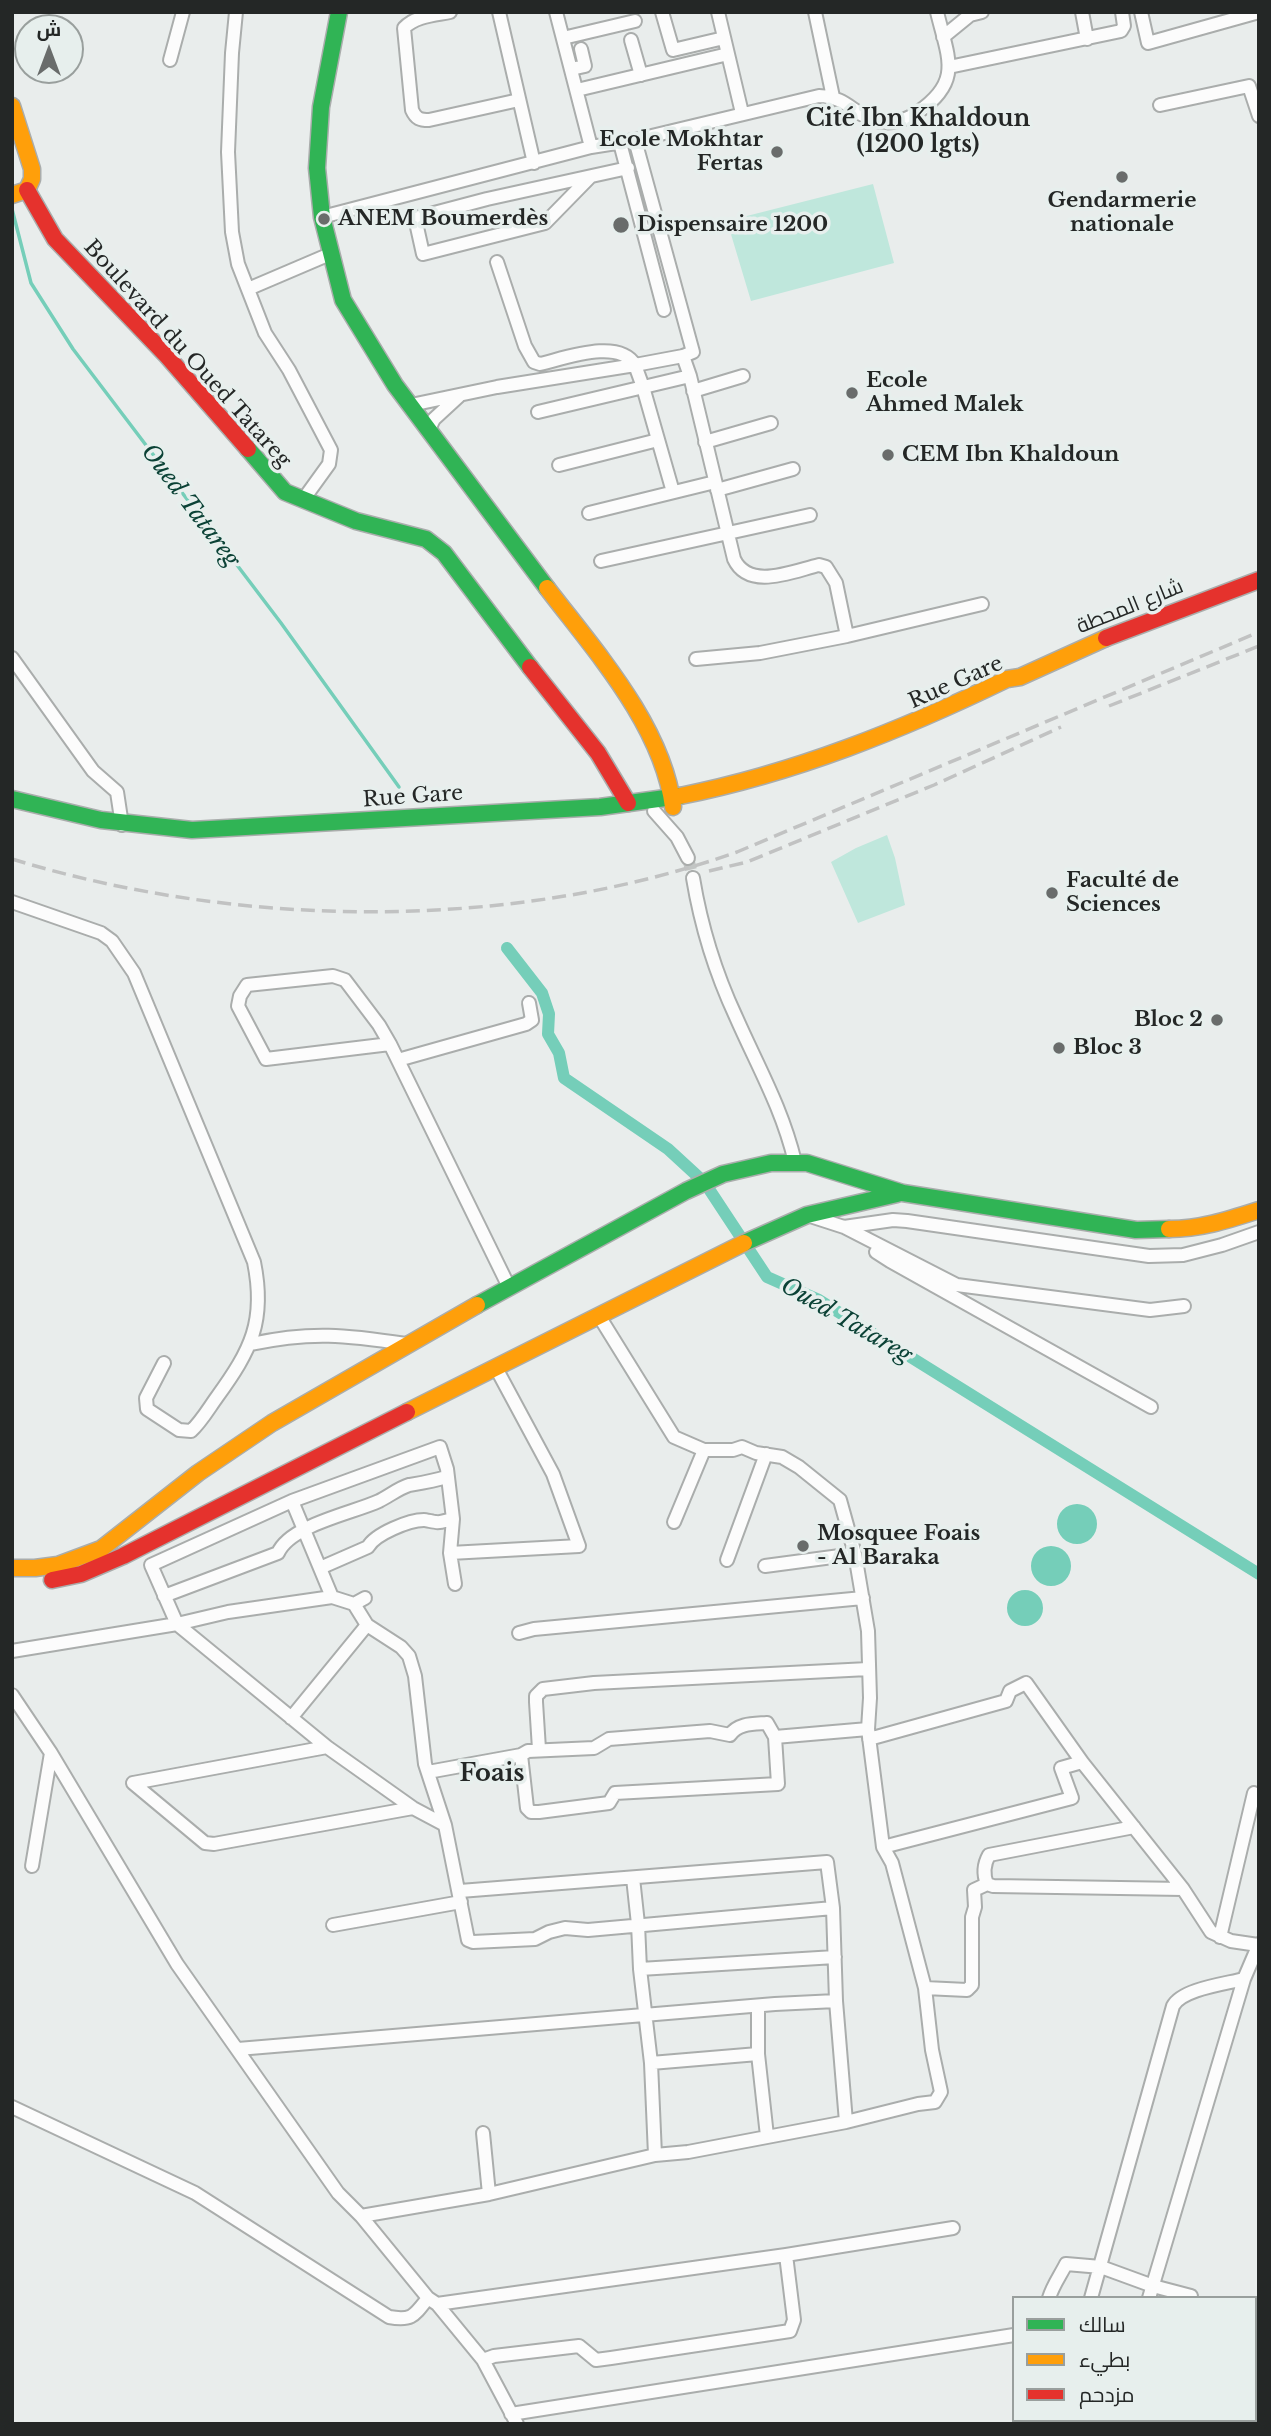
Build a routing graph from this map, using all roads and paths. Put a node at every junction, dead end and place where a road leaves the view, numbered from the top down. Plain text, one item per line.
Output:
1 (183, 12) edge
2 (236, 12) edge
3 (339, 12) edge
4 (450, 12) edge
5 (499, 12) edge
6 (556, 12) edge
7 (662, 12) edge
8 (718, 12) edge
9 (815, 12) edge
10 (937, 12) edge
11 (982, 12) edge
12 (1082, 12) edge
13 (1122, 12) edge
14 (1141, 12) edge
15 (1259, 12) edge
16 (635, 21) dead end
17 (943, 37) junction
18 (563, 38) junction
19 (724, 38) junction
20 (1087, 39) junction
21 (631, 40) dead end
22 (582, 49) dead end
23 (728, 54) junction
24 (170, 60) dead end
25 (949, 67) junction
26 (571, 69) junction
27 (641, 75) junction
28 (577, 90) junction
29 (833, 97) junction
30 (519, 100) junction
31 (1160, 105) dead end
32 (12, 106) edge
33 (742, 113) junction
34 (1259, 116) edge
35 (635, 140) junction
36 (620, 143) junction
37 (590, 147) junction
38 (534, 163) junction
39 (628, 168) junction
40 (590, 177) junction
41 (18, 193) edge
42 (322, 217) junction
43 (330, 254) junction
44 (497, 262) dead end
45 (248, 289) junction
46 (664, 310) dead end
47 (683, 356) junction
48 (635, 365) junction
49 (690, 376) junction
50 (743, 376) dead end
51 (643, 387) junction
52 (693, 391) junction
53 (459, 396) junction
54 (411, 405) junction
55 (538, 412) dead end
56 (771, 423) dead end
57 (429, 429) junction
58 (659, 440) junction
59 (705, 442) junction
60 (559, 465) dead end
61 (793, 469) dead end
62 (716, 486) junction
63 (673, 492) junction
64 (303, 500) junction
65 (589, 513) dead end
66 (810, 514) dead end
67 (727, 532) junction
68 (601, 561) dead end
69 (1259, 580) edge
70 (982, 604) dead end
71 (847, 636) junction
72 (12, 657) edge
73 (696, 659) dead end
74 (1020, 677) junction
75 (662, 773) junction
76 (700, 792) junction
77 (12, 799) edge
78 (628, 803) junction
79 (663, 804) junction
80 (12, 808) edge
81 (613, 810) junction
82 (122, 825) junction
83 (688, 858) tunnel mouth
84 (693, 878) tunnel mouth
85 (12, 902) edge
86 (529, 1003) dead end
87 (390, 1044) junction
88 (398, 1060) junction
89 (795, 1162) junction
90 (903, 1193) junction
91 (1259, 1210) edge
92 (807, 1215) junction
93 (844, 1227) junction
94 (1259, 1232) edge
95 (865, 1238) junction
96 (509, 1287) junction
97 (1184, 1306) dead end
98 (599, 1316) junction
99 (251, 1344) junction
100 (406, 1344) junction
101 (164, 1363) dead end
102 (495, 1368) junction
103 (1151, 1407) dead end
104 (704, 1450) junction
105 (766, 1454) junction
106 (446, 1477) junction
107 (292, 1501) junction
108 (453, 1519) junction
109 (674, 1522) dead end
110 (305, 1529) junction
111 (450, 1553) junction
112 (855, 1553) junction
113 (727, 1560) dead end
114 (765, 1566) dead end
115 (12, 1568) edge
116 (320, 1568) junction
117 (12, 1582) edge
118 (456, 1584) dead end
119 (164, 1596) junction
120 (332, 1597) junction
121 (863, 1598) junction
122 (177, 1624) junction
123 (367, 1625) junction
124 (519, 1633) dead end
125 (12, 1651) edge
126 (868, 1670) junction
127 (12, 1695) edge
128 (291, 1718) junction
129 (869, 1734) junction
130 (775, 1737) junction
131 (327, 1747) junction
132 (539, 1749) junction
133 (51, 1753) junction
134 (521, 1755) junction
135 (1082, 1762) junction
136 (428, 1772) junction
137 (1254, 1793) dead end
138 (413, 1808) junction
139 (445, 1825) junction
140 (1134, 1827) junction
141 (883, 1847) junction
142 (32, 1866) dead end
143 (633, 1878) junction
144 (987, 1884) junction
145 (1183, 1889) junction
146 (460, 1897) junction
147 (833, 1908) junction
148 (638, 1924) junction
149 (333, 1925) dead end
150 (1220, 1937) junction
151 (1258, 1945) edge
152 (835, 1957) junction
153 (640, 1969) junction
154 (1244, 1979) junction
155 (925, 1988) junction
156 (836, 2001) junction
157 (758, 2006) junction
158 (646, 2016) junction
159 (237, 2049) junction
160 (758, 2054) junction
161 (651, 2063) junction
162 (12, 2108) edge
163 (846, 2122) junction
164 (482, 2133) dead end
165 (767, 2136) junction
166 (655, 2155) junction
167 (489, 2194) junction
168 (361, 2216) junction
169 (953, 2228) dead end
170 (786, 2255) junction
171 (1101, 2267) junction
172 (1151, 2292) edge
173 (1049, 2296) edge
174 (1092, 2296) edge
175 (1191, 2296) dead end
176 (433, 2301) junction
177 (1012, 2335) edge
178 (482, 2360) junction
179 (514, 2419) edge

1 - 24 street
2 - 45 street
3 - 42 main road
4 - 30 street
5 - 30 street
6 - 18 street
7 - 19 street
8 - 19 street
9 - 29 street
10 - 17 street
11 - 17 street
12 - 20 street
13 - 20 street
14 - 15 street
16 - 18 street
17 - 25 street
18 - 26 street
19 - 23 street
20 - 25 street
21 - 27 street
22 - 26 street
23 - 27 street
23 - 33 street
25 - 29 street
26 - 28 street
27 - 28 street
28 - 37 street
29 - 33 street
30 - 38 street
31 - 34 street
32 - 41 main road, Boulevard du Oued Tatareg
33 - 35 street
35 - 36 street
35 - 47 street
36 - 37 street
36 - 39 street
37 - 38 street
38 - 42 street
39 - 40 street
39 - 46 street
40 - 40 street
41 - 64 main road, Boulevard du Oued Tatareg
42 - 43 main road
43 - 45 street
43 - 54 main road
44 - 48 street
45 - 64 street
47 - 48 street
47 - 49 street
48 - 51 street
48 - 53 street
49 - 51 street
49 - 52 street
50 - 52 street
51 - 55 street
51 - 58 street
52 - 59 street
53 - 54 street
53 - 57 street
54 - 57 main road
56 - 59 street
57 - 75 main road
58 - 60 street
58 - 63 street
59 - 62 street
61 - 62 street
62 - 63 street
62 - 67 street
63 - 65 street
64 - 78 main road, Boulevard du Oued Tatareg
66 - 67 street
67 - 68 street
67 - 71 street
69 - 74 main road, شارع المحطة
70 - 71 street
71 - 73 street
72 - 82 street
74 - 76 main road, Rue Gare
74 - 79 main road, Rue Gare
75 - 76 main road
75 - 79 main road
75 - 79 main road
76 - 79 main road, Rue Gare
77 - 82 main road, Rue Gare
78 - 79 main road, Rue Gare
78 - 81 main road, Rue Gare
79 - 81 main road, Rue Gare
79 - 83 street
80 - 81 main road, Rue Gare
81 - 82 main road, Rue Gare
84 - 89 street
85 - 99 street
86 - 88 street
87 - 87 street
87 - 88 street
88 - 96 street
89 - 90 main road
89 - 96 main road
90 - 91 main road
90 - 92 main road
92 - 93 street
92 - 98 main road
93 - 94 street
93 - 95 street
95 - 97 street
95 - 103 street
96 - 100 main road
98 - 102 main road
98 - 104 street
99 - 100 street
99 - 101 street
100 - 115 main road
102 - 111 street
102 - 117 main road
104 - 105 street
104 - 109 street
105 - 112 street
105 - 113 street
106 - 107 street
106 - 108 street
106 - 110 street
107 - 110 street
107 - 119 street
108 - 111 street
108 - 116 street
110 - 116 street
110 - 119 street
111 - 118 street
112 - 114 street
112 - 121 street
116 - 120 street
119 - 122 street
120 - 122 street
120 - 123 street
121 - 124 street
121 - 126 street
122 - 125 street
122 - 128 street
123 - 128 street
123 - 136 street
126 - 129 street
126 - 132 street
127 - 133 street
128 - 131 street
129 - 130 street
129 - 135 street
129 - 141 street
130 - 132 street
130 - 134 street
131 - 138 street
131 - 138 street
132 - 134 street
133 - 142 street
133 - 159 street
134 - 136 street
135 - 140 street
135 - 141 street
136 - 139 street
137 - 150 street
138 - 139 street
139 - 146 street
140 - 144 street
140 - 145 street
141 - 155 street
143 - 146 street
143 - 147 street
143 - 148 street
144 - 145 street
144 - 155 street
145 - 150 street
146 - 148 street
146 - 149 street
147 - 148 street
147 - 152 street
148 - 153 street
150 - 151 street
151 - 154 street
152 - 153 street
152 - 156 street
153 - 158 street
154 - 171 street
154 - 172 street
155 - 163 street
156 - 157 street
156 - 163 street
157 - 158 street
157 - 160 street
158 - 159 street
158 - 161 street
159 - 168 street
160 - 161 street
160 - 165 street
161 - 166 street
162 - 176 street
163 - 165 street
164 - 167 street
165 - 166 street
166 - 167 street
167 - 168 street
168 - 176 street
169 - 170 street
170 - 176 street
170 - 178 street
171 - 172 street
171 - 173 street
171 - 174 street
172 - 175 street
176 - 178 street
177 - 179 street
178 - 179 street

